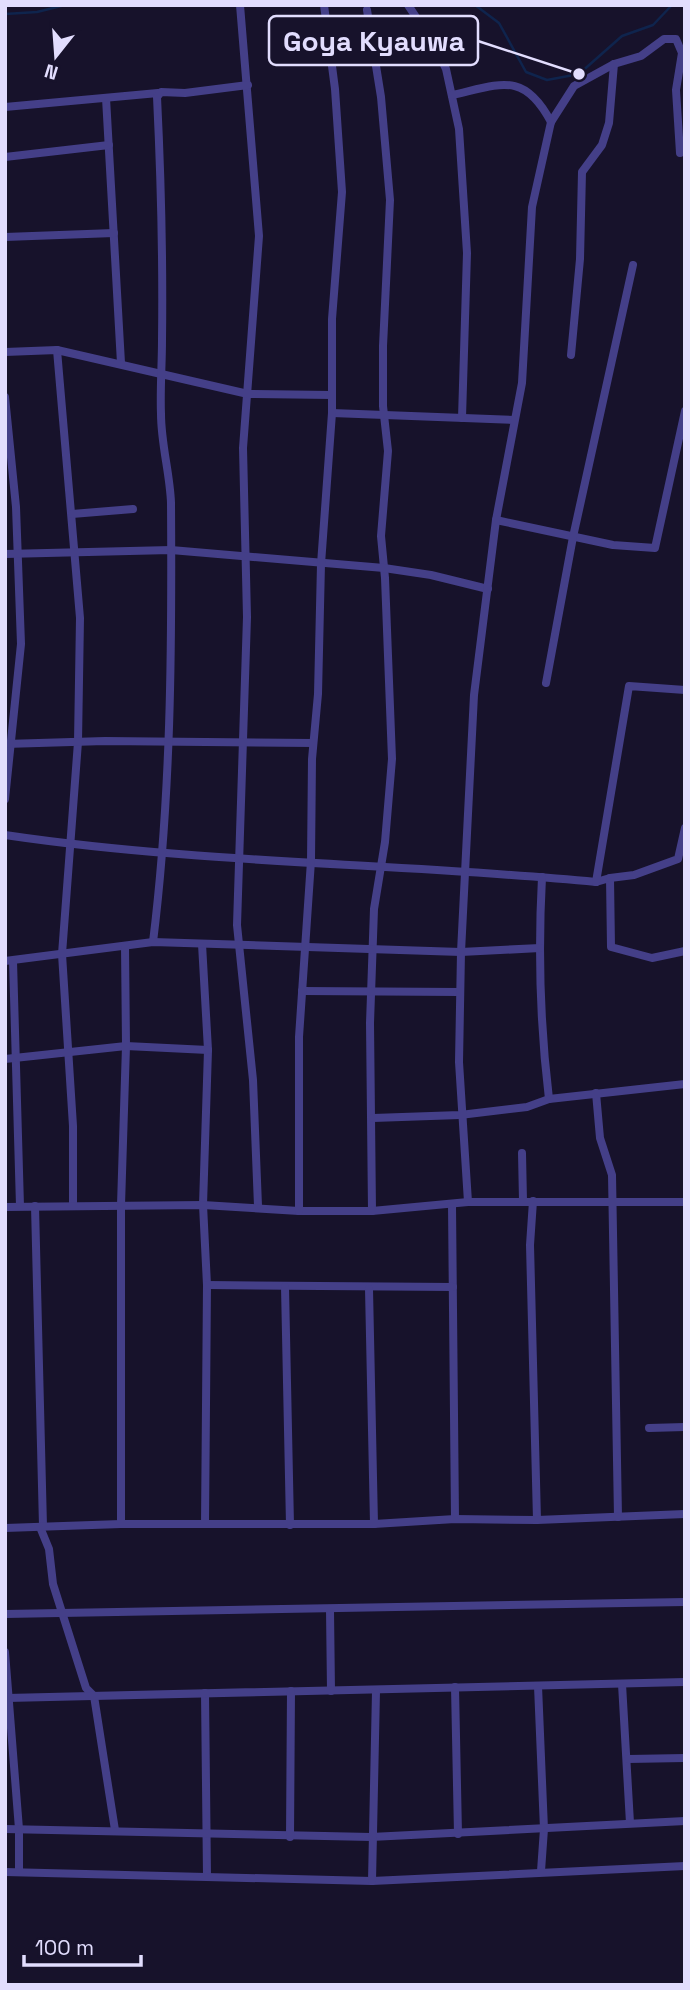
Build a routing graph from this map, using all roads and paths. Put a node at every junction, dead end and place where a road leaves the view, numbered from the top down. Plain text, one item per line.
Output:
1 (240, 5) edge
2 (324, 5) edge
3 (408, 5) edge
4 (367, 10) dead end
5 (614, 64) junction
6 (248, 85) junction
7 (158, 93) junction
8 (452, 95) junction
9 (106, 98) junction
10 (5, 107) edge
11 (551, 122) junction
12 (109, 145) junction
13 (680, 153) dead end
14 (5, 157) edge
15 (114, 233) junction
16 (5, 237) edge
17 (633, 265) dead end
18 (57, 350) junction
19 (5, 352) edge
20 (571, 355) dead end
21 (121, 363) junction
22 (159, 373) junction
23 (248, 394) junction
24 (332, 395) junction
25 (5, 397) edge
26 (685, 411) edge
27 (332, 413) junction
28 (384, 416) junction
29 (461, 418) junction
30 (514, 420) junction
31 (133, 509) dead end
32 (72, 514) junction
33 (496, 520) junction
34 (573, 537) junction
35 (171, 550) junction
36 (19, 553) junction
37 (76, 553) junction
38 (5, 554) edge
39 (247, 557) junction
40 (321, 564) junction
41 (384, 568) junction
42 (488, 589) junction
43 (546, 683) dead end
44 (685, 691) edge
45 (78, 742) junction
46 (168, 742) junction
47 (313, 743) junction
48 (245, 744) junction
49 (7, 745) edge
50 (5, 799) edge
51 (685, 828) edge
52 (5, 835) edge
53 (72, 845) junction
54 (163, 854) junction
55 (682, 857) edge
56 (241, 860) junction
57 (311, 861) junction
58 (380, 866) junction
59 (467, 872) junction
60 (542, 877) junction
61 (610, 878) junction
62 (596, 882) junction
63 (153, 942) junction
64 (202, 944) junction
65 (239, 944) junction
66 (125, 946) junction
67 (303, 948) junction
68 (540, 948) junction
69 (374, 949) junction
70 (685, 951) edge
71 (461, 952) junction
72 (62, 954) junction
73 (9, 961) edge
74 (302, 991) junction
75 (460, 992) junction
76 (372, 993) junction
77 (126, 1046) junction
78 (208, 1050) junction
79 (69, 1054) junction
80 (18, 1058) junction
81 (5, 1059) edge
82 (685, 1084) edge
83 (596, 1093) junction
84 (549, 1099) junction
85 (460, 1115) junction
86 (373, 1118) junction
87 (522, 1153) dead end
88 (528, 1201) junction
89 (468, 1202) junction
90 (612, 1202) junction
91 (685, 1202) edge
92 (121, 1205) junction
93 (203, 1205) junction
94 (452, 1205) junction
95 (20, 1206) junction
96 (35, 1206) junction
97 (73, 1206) junction
98 (258, 1206) junction
99 (5, 1207) edge
100 (299, 1211) junction
101 (373, 1211) junction
102 (206, 1285) junction
103 (285, 1287) junction
104 (453, 1287) junction
105 (369, 1289) junction
106 (685, 1427) edge
107 (649, 1428) dead end
108 (685, 1514) edge
109 (618, 1517) junction
110 (455, 1519) junction
111 (537, 1520) junction
112 (121, 1524) junction
113 (205, 1524) junction
114 (374, 1524) junction
115 (290, 1525) junction
116 (42, 1526) junction
117 (5, 1528) edge
118 (685, 1602) edge
119 (330, 1610) junction
120 (62, 1612) junction
121 (5, 1615) edge
122 (5, 1652) edge
123 (685, 1682) edge
124 (622, 1684) junction
125 (538, 1686) junction
126 (455, 1687) junction
127 (291, 1690) junction
128 (331, 1691) junction
129 (376, 1691) junction
130 (205, 1693) junction
131 (94, 1696) junction
132 (7, 1698) junction
133 (685, 1758) edge
134 (628, 1759) junction
135 (685, 1821) edge
136 (630, 1823) junction
137 (5, 1829) edge
138 (19, 1829) junction
139 (544, 1829) junction
140 (115, 1830) junction
141 (209, 1832) junction
142 (458, 1834) junction
143 (290, 1837) junction
144 (371, 1837) junction
145 (685, 1866) edge
146 (541, 1871) junction
147 (5, 1872) edge
148 (19, 1872) junction
149 (207, 1876) junction
150 (372, 1881) junction

1 - 6 street
2 - 24 street
3 - 8 street
4 - 28 street
5 - 11 street
5 - 13 street
5 - 20 street
6 - 7 street
6 - 23 street
7 - 9 street
7 - 22 street
8 - 11 street
8 - 29 street
9 - 10 street
9 - 12 street
11 - 30 street
12 - 14 street
12 - 15 street
15 - 16 street
15 - 21 street
17 - 34 street
18 - 19 street
18 - 21 street
18 - 32 street
21 - 22 street
22 - 23 street
22 - 35 street
23 - 24 street
23 - 39 street
24 - 27 street
25 - 36 street
26 - 34 street
27 - 28 street
27 - 40 street
28 - 29 street
28 - 41 street
29 - 30 street
30 - 33 street
31 - 32 street
32 - 37 street
33 - 34 street
33 - 42 street
34 - 43 street
35 - 37 street
35 - 39 street
35 - 46 street
36 - 37 street
36 - 38 street
36 - 49 street
37 - 45 street
39 - 40 street
39 - 48 street
40 - 41 street
40 - 47 street
41 - 42 street
41 - 58 street
42 - 59 street
44 - 62 street
45 - 46 street
45 - 49 street
45 - 53 street
46 - 48 street
46 - 54 street
47 - 48 street
47 - 57 street
48 - 56 street
49 - 50 street
51 - 55 street
52 - 53 street
53 - 54 street
53 - 72 street
54 - 56 street
54 - 63 street
55 - 61 street
56 - 57 street
56 - 65 street
57 - 58 street
57 - 67 street
58 - 59 street
58 - 69 street
59 - 60 street
59 - 71 street
60 - 62 street
60 - 68 street
61 - 62 street
61 - 70 street
63 - 64 street
63 - 66 street
64 - 65 street
64 - 78 street
65 - 67 street
65 - 98 street
66 - 72 street
66 - 77 street
67 - 69 street
67 - 74 street
68 - 71 street
68 - 84 street
69 - 71 street
69 - 76 street
71 - 75 street
72 - 73 street
72 - 79 street
73 - 80 street
74 - 76 street
74 - 100 street
75 - 76 street
75 - 85 street
76 - 86 street
77 - 78 street
77 - 79 street
77 - 92 street
78 - 93 street
79 - 80 street
79 - 97 street
80 - 81 street
80 - 95 street
82 - 83 street
83 - 84 street
83 - 90 street
84 - 85 street
85 - 86 street
85 - 89 street
86 - 101 street
87 - 88 street
88 - 89 street
88 - 90 street
88 - 111 street
89 - 94 street
90 - 91 street
90 - 109 street
92 - 93 street
92 - 97 street
92 - 112 street
93 - 98 street
93 - 102 street
94 - 101 street
94 - 104 street
95 - 96 street
95 - 99 street
96 - 97 street
96 - 116 street
98 - 100 street
100 - 101 street
102 - 103 street
102 - 113 street
103 - 105 street
103 - 115 street
104 - 105 street
104 - 110 street
105 - 114 street
106 - 107 street
108 - 109 street
109 - 111 street
110 - 111 street
110 - 114 street
112 - 113 street
112 - 116 street
113 - 115 street
114 - 115 street
116 - 117 street
116 - 120 street
118 - 119 street
119 - 120 street
119 - 128 street
120 - 121 street
120 - 131 street
122 - 132 street
123 - 124 street
124 - 125 street
124 - 134 street
125 - 126 street
125 - 139 street
126 - 129 street
126 - 142 street
127 - 128 street
127 - 130 street
127 - 143 street
128 - 129 street
129 - 144 street
130 - 131 street
130 - 141 street
131 - 132 street
131 - 140 street
132 - 138 street
133 - 134 street
134 - 136 street
135 - 136 street
136 - 139 street
137 - 138 street
138 - 140 street
138 - 148 street
139 - 142 street
139 - 146 street
140 - 141 street
141 - 143 street
141 - 149 street
142 - 144 street
143 - 144 street
144 - 150 street
145 - 146 street
146 - 150 street
147 - 148 street
148 - 149 street
149 - 150 street

